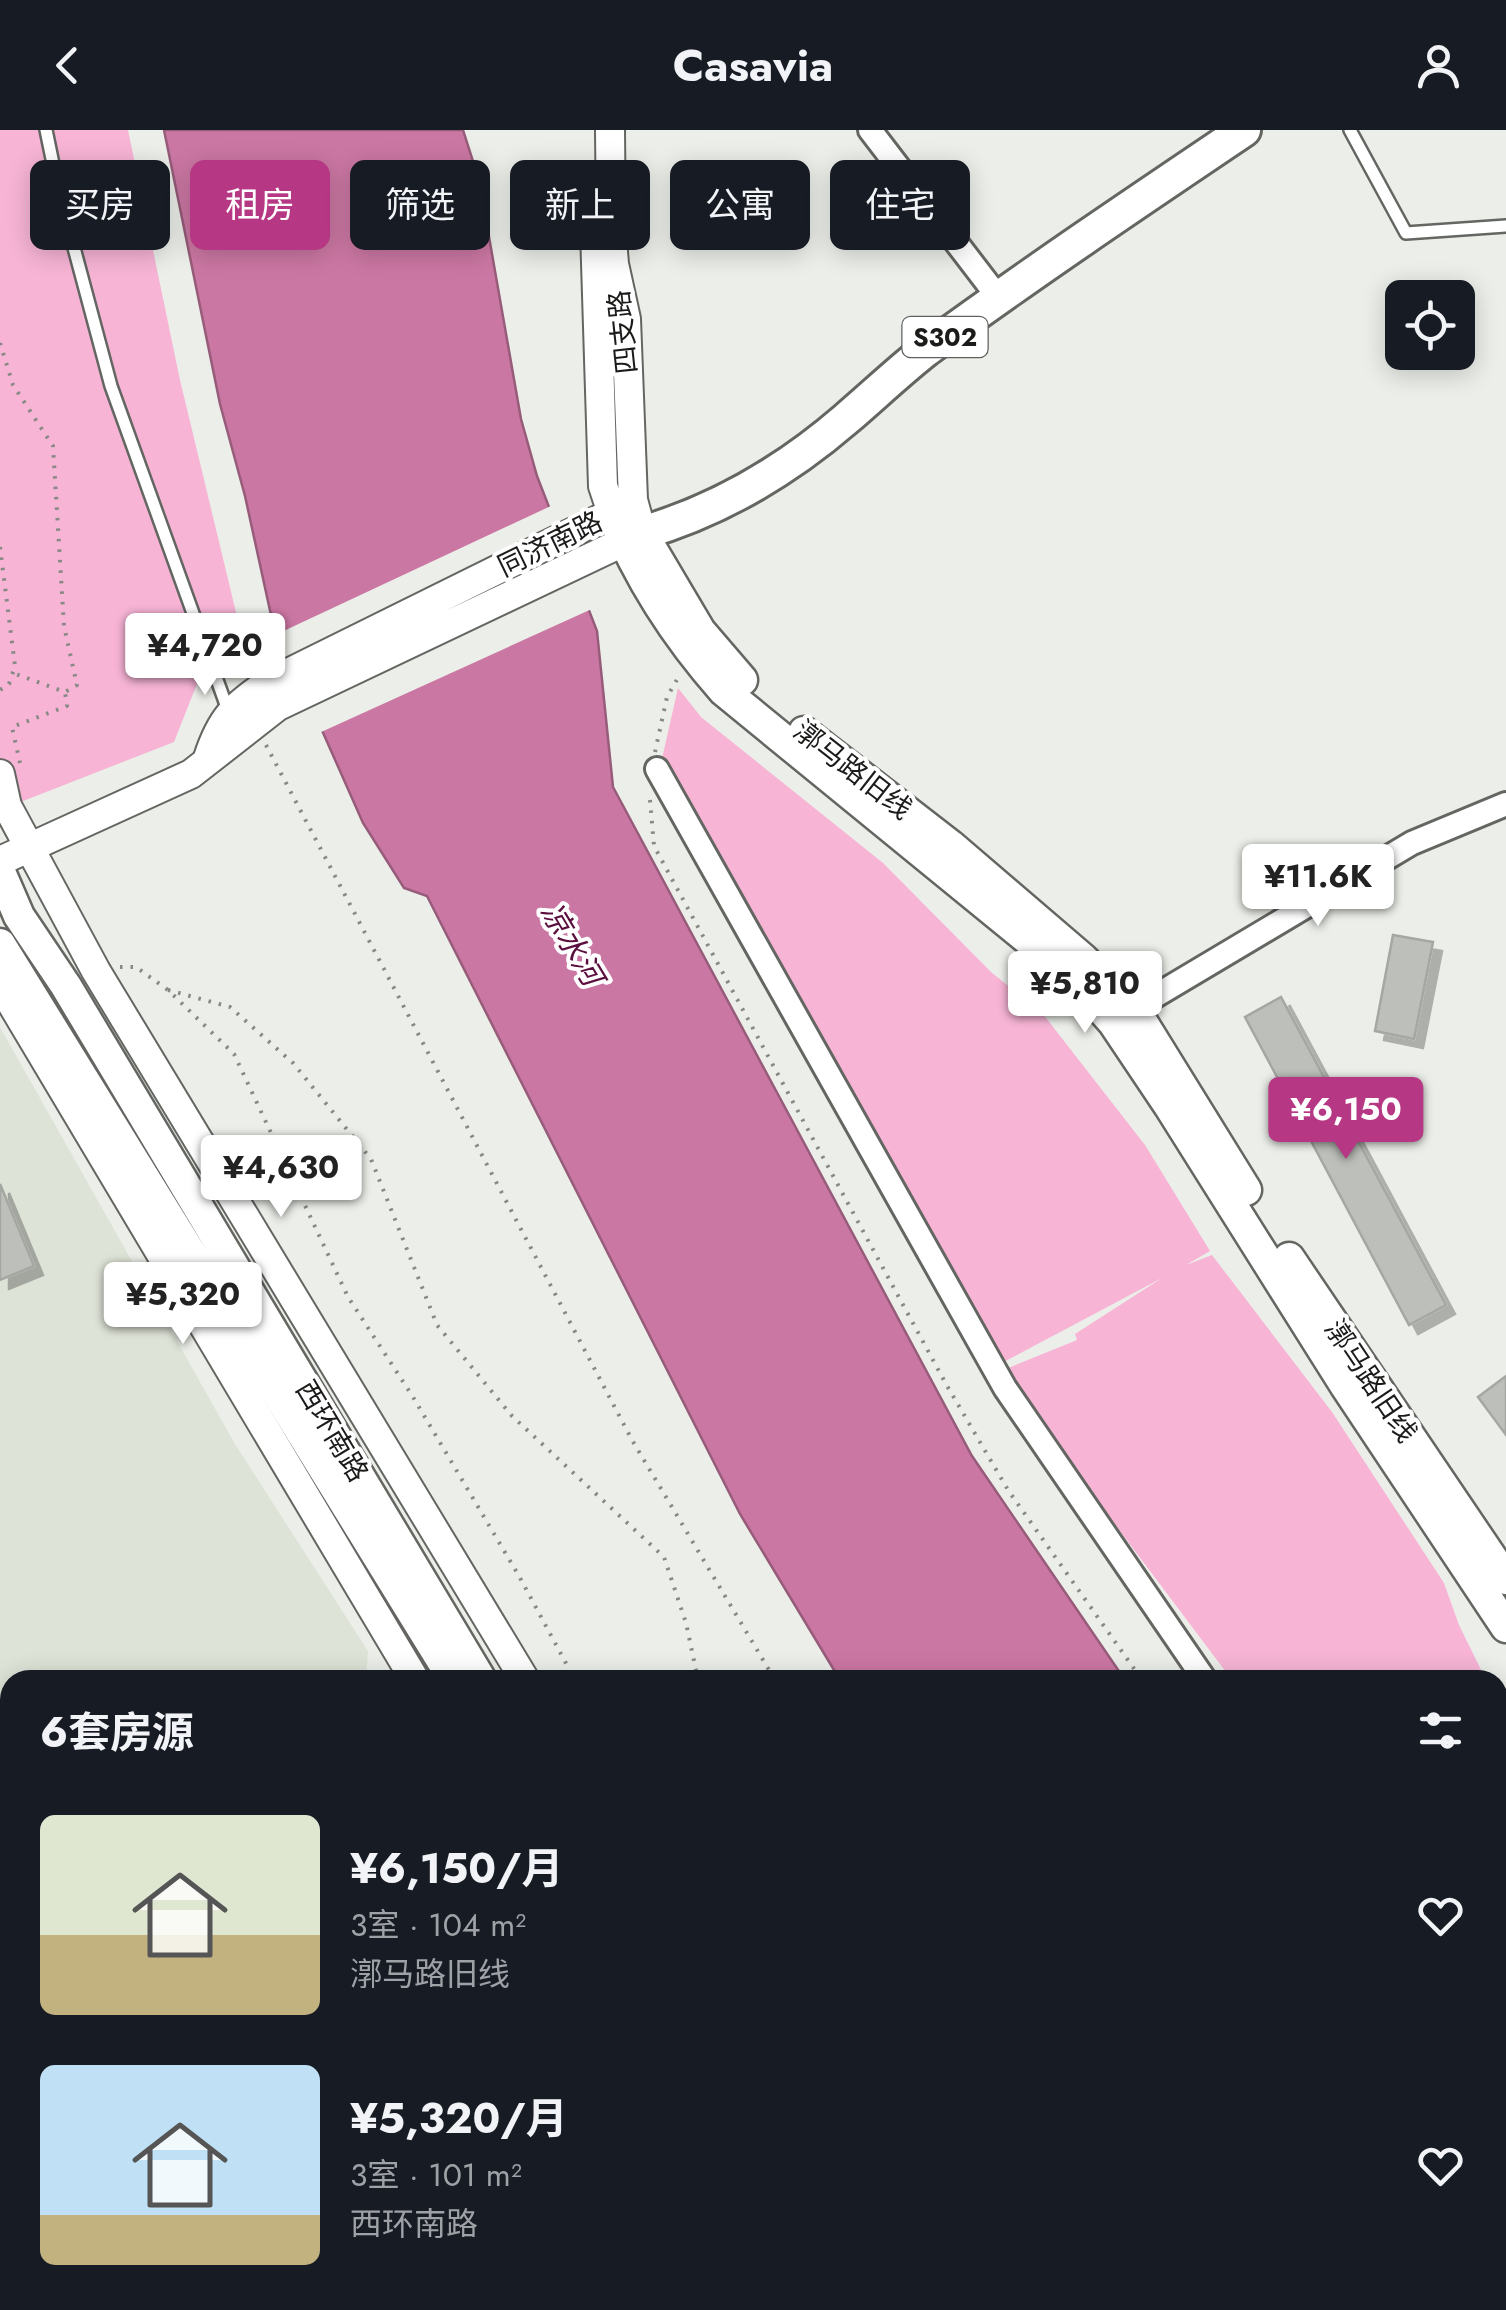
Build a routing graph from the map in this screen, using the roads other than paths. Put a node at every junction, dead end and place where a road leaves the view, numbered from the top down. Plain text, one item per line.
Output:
1 (46, 130) edge
2 (594, 130) edge
3 (610, 130) edge
4 (870, 130) edge
5 (1244, 130) edge
6 (1350, 130) edge
7 (1506, 226) edge
8 (998, 297) junction
9 (612, 533) junction
10 (242, 718) junction
11 (657, 769) road end
12 (12, 775) edge
13 (1506, 804) edge
14 (31, 846) junction
15 (0, 861) edge
16 (0, 872) edge
17 (0, 944) edge
18 (0, 984) edge
19 (1123, 1016) junction
20 (281, 1400) junction
21 (300, 1487) junction
22 (1506, 1579) edge
23 (1506, 1628) edge
24 (409, 1670) edge
25 (448, 1670) edge
26 (475, 1670) edge
27 (519, 1670) edge
28 (1198, 1670) edge

1 - 10 lane
2 - 9 street, 四支路
3 - 9 street, 四支路
4 - 8 street
5 - 8 main road, S302
6 - 7 lane
8 - 9 main road, S302
9 - 10 street, 同济南路
9 - 19 main road, 漷马路旧线
10 - 14 street, 同济南路
11 - 28 street
12 - 14 street
13 - 19 street
14 - 15 street, 同济南路
14 - 27 street
16 - 26 main road, 西环南路
17 - 20 main road, 西环南路
18 - 21 street
19 - 22 main road, 漷马路旧线
19 - 23 main road, 漷马路旧线
20 - 21 street
20 - 25 main road, 西环南路
21 - 24 street

